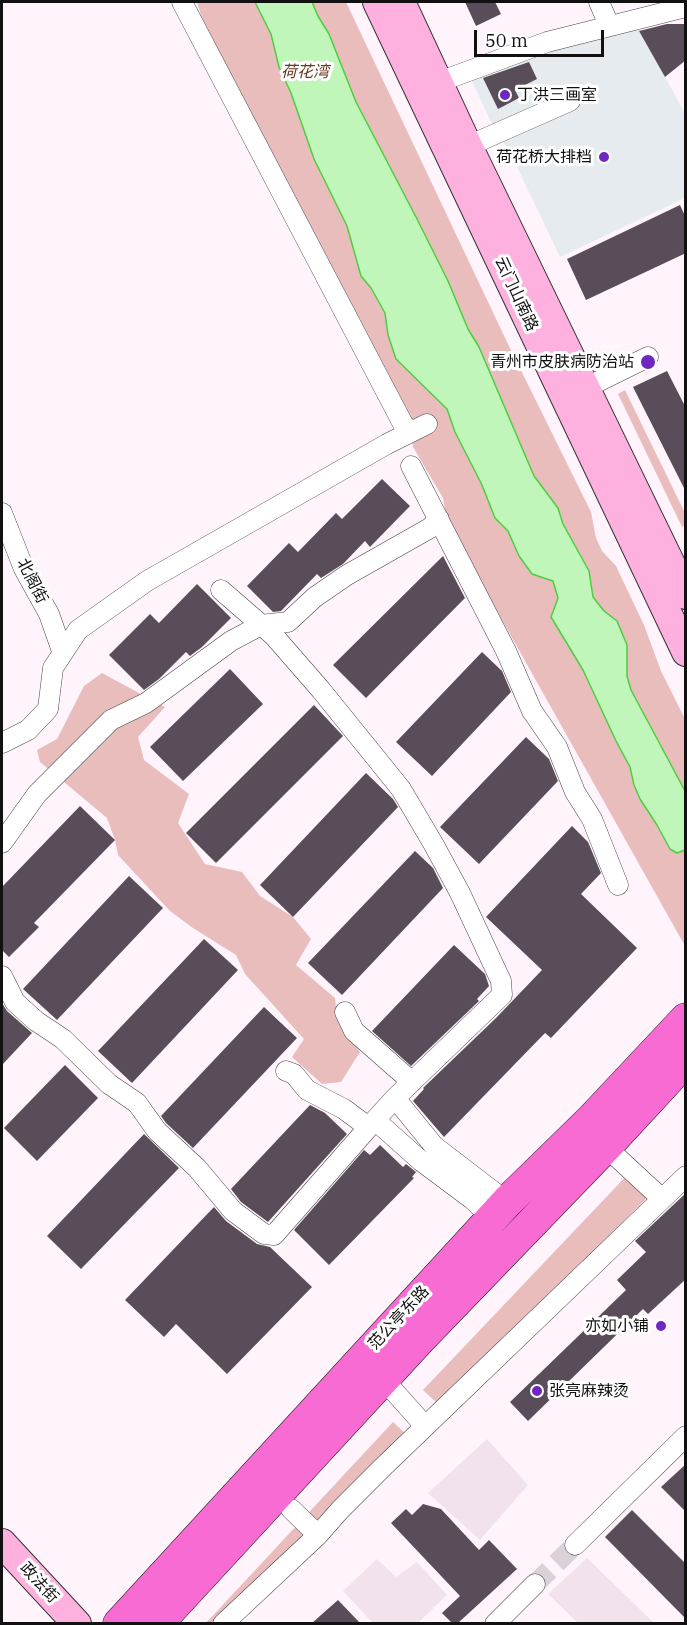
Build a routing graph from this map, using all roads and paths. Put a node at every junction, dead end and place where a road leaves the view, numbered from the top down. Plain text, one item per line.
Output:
1 (182, 2) edge
2 (377, 2) edge
3 (401, 2) edge
4 (599, 2) edge
5 (686, 7) edge
6 (609, 25) junction
7 (439, 82) junction
8 (570, 100) dead end
9 (468, 146) junction
10 (648, 357) dead end
11 (575, 392) junction
12 (411, 466) dead end
13 (2, 513) edge
14 (439, 519) dead end
15 (221, 590) dead end
16 (686, 594) edge
17 (261, 625) junction
18 (62, 651) junction
19 (686, 652) edge
20 (2, 743) edge
21 (2, 843) edge
22 (618, 885) dead end
23 (2, 976) edge
24 (345, 1012) dead end
25 (686, 1018) edge
26 (686, 1060) edge
27 (286, 1071) dead end
28 (412, 1082) junction
29 (395, 1098) junction
30 (371, 1123) junction
31 (604, 1135) junction
32 (686, 1176) edge
33 (660, 1198) junction
34 (499, 1210) junction
35 (383, 1379) junction
36 (425, 1426) junction
37 (686, 1436) edge
38 (291, 1509) dead end
39 (318, 1535) junction
40 (2, 1543) edge
41 (575, 1545) tunnel mouth
42 (535, 1584) tunnel mouth
43 (77, 1623) edge
44 (119, 1623) edge
45 (157, 1623) edge
46 (223, 1623) edge
47 (495, 1623) edge

1 - 18 street
2 - 11 main road, 云门山南路
3 - 7 main road, 云门山南路
4 - 6 street
5 - 6 street
6 - 7 street
7 - 9 main road, 云门山南路
8 - 9 street
9 - 11 main road, 云门山南路
10 - 11 street
11 - 16 main road, 云门山南路
11 - 19 main road, 云门山南路
12 - 22 street
13 - 18 street, 北阁街
14 - 17 street
15 - 17 street
17 - 21 street
17 - 28 street
18 - 20 street
23 - 30 street
24 - 28 street
25 - 31 main road, 范公亭东路
26 - 31 main road, 范公亭东路
27 - 30 street
28 - 29 street
29 - 30 street
29 - 34 street
30 - 34 street
31 - 33 street
31 - 34 main road, 范公亭东路
31 - 35 main road, 范公亭东路
32 - 33 street
33 - 36 street
34 - 44 main road, 范公亭东路
35 - 36 street
35 - 45 main road, 范公亭东路
36 - 39 street
37 - 41 street
38 - 39 street
39 - 46 street
40 - 43 main road, 政法街
42 - 47 street

